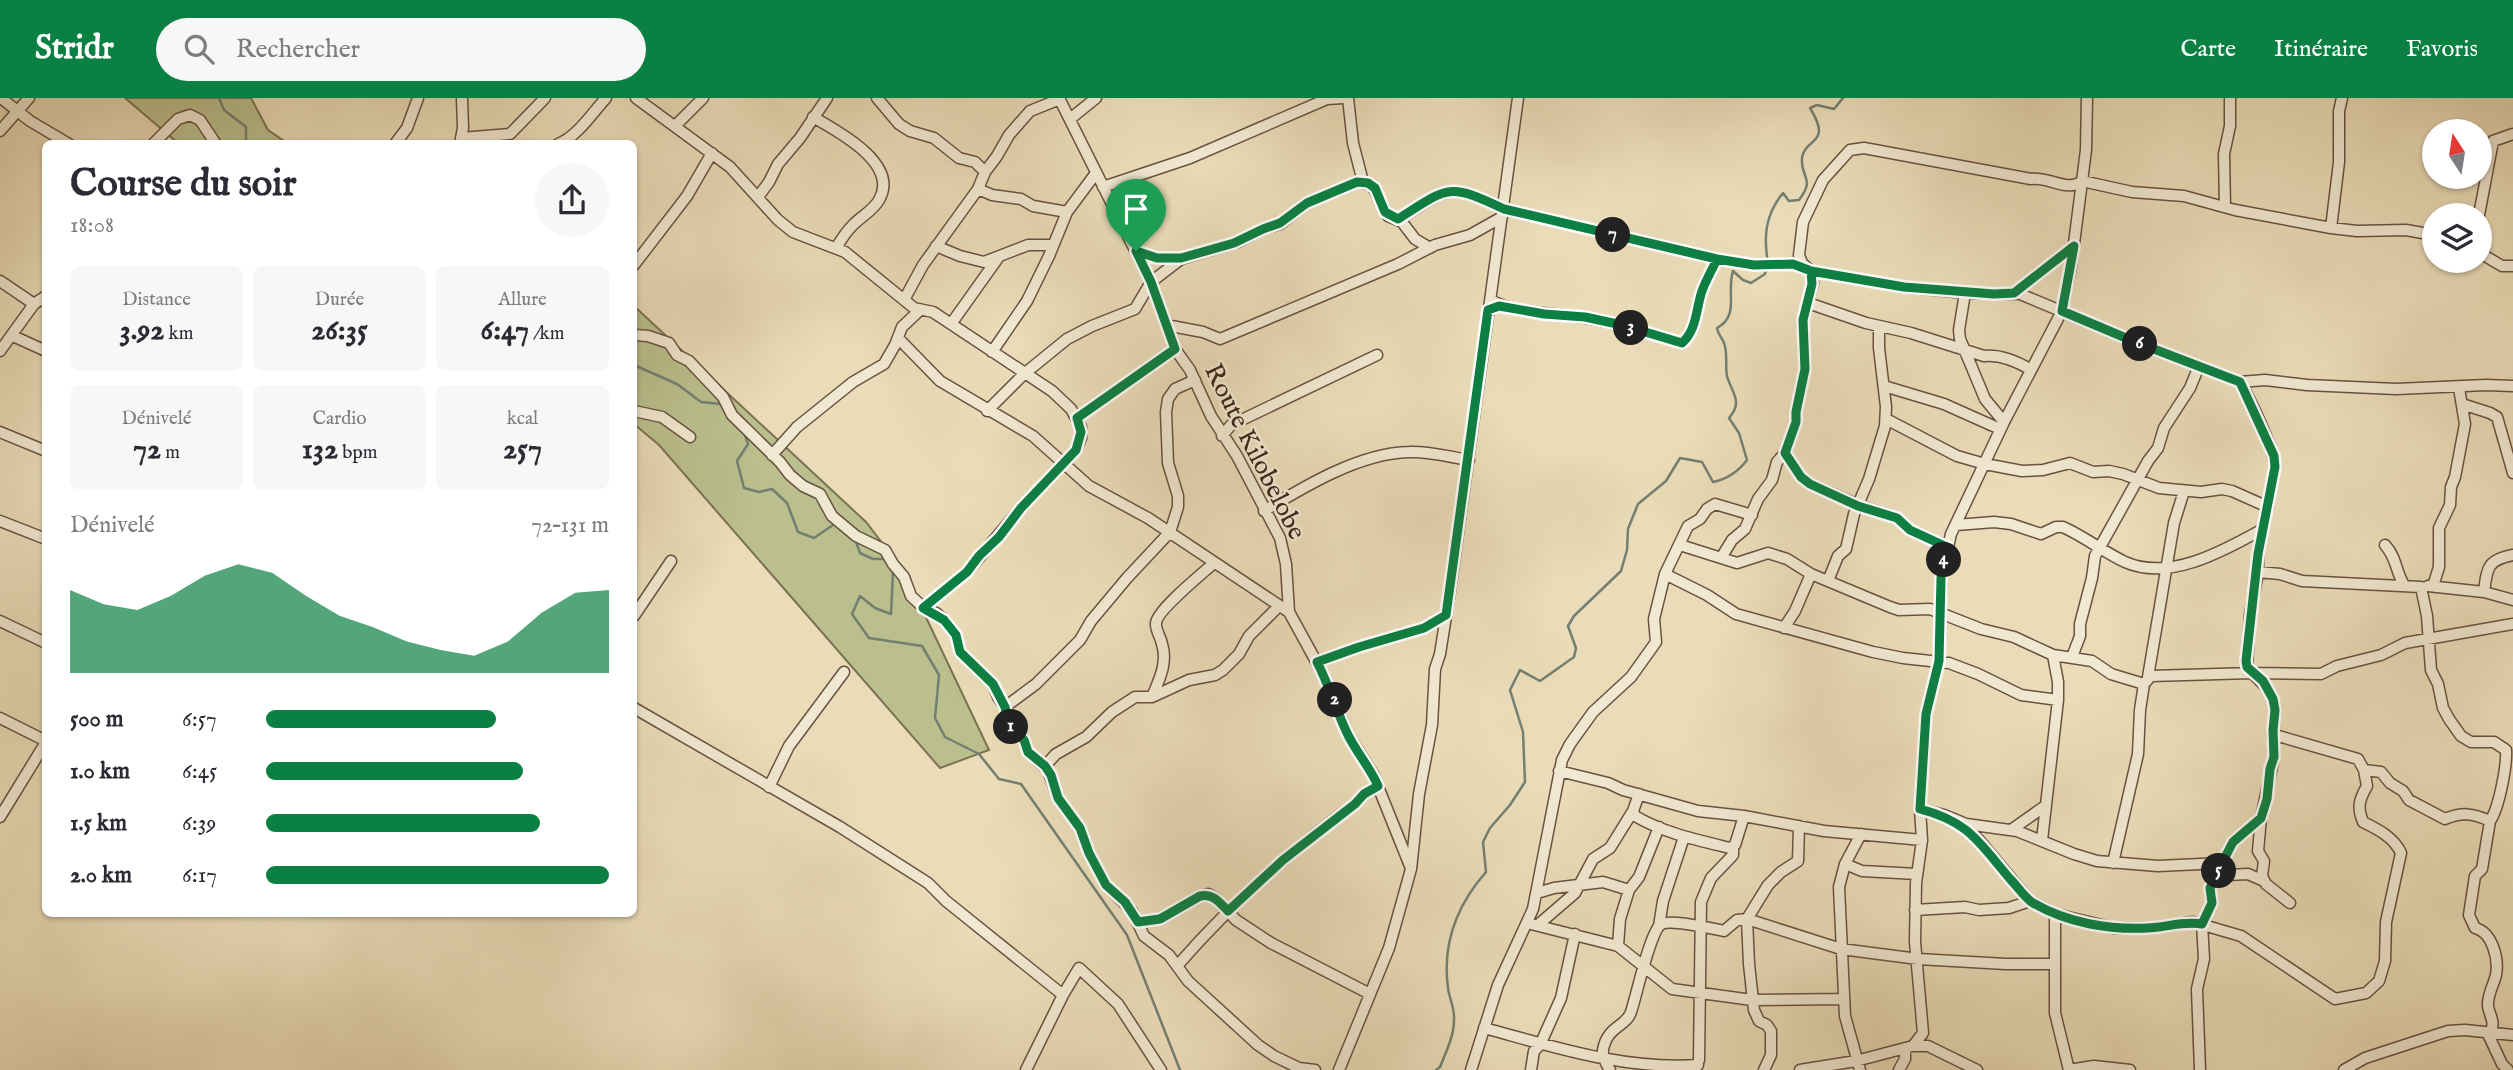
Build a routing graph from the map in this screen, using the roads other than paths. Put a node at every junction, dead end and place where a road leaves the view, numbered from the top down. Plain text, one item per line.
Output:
1 (1, 98) edge
2 (29, 98) edge
3 (418, 98) edge
4 (463, 98) edge
5 (545, 98) edge
6 (606, 98) edge
7 (636, 98) edge
8 (704, 98) edge
9 (827, 98) edge
10 (877, 98) edge
11 (1060, 98) edge
12 (1096, 98) edge
13 (1343, 98) edge
14 (1518, 98) edge
15 (2087, 98) edge
16 (2230, 98) edge
17 (2342, 98) edge
18 (17, 111) junction
19 (813, 117) junction
20 (1070, 120) junction
21 (675, 126) junction
22 (0, 131) edge
23 (2513, 134) edge
24 (62, 140) edge
25 (157, 140) edge
26 (213, 140) edge
27 (398, 140) edge
28 (460, 140) edge
29 (467, 140) edge
30 (566, 140) edge
31 (712, 153) junction
32 (985, 172) junction
33 (1096, 173) junction
34 (2082, 181) junction
35 (1363, 182) junction
36 (1103, 187) junction
37 (978, 189) junction
38 (758, 197) junction
39 (2481, 203) edge
40 (2225, 207) junction
41 (1067, 212) junction
42 (1503, 213) junction
43 (1398, 219) junction
44 (2331, 228) junction
45 (2422, 233) edge
46 (1052, 245) junction
47 (936, 246) junction
48 (2074, 246) junction
49 (836, 248) junction
50 (1430, 248) junction
51 (1136, 251) junction
52 (998, 258) junction
53 (1181, 258) junction
54 (1717, 259) junction
55 (637, 261) edge
56 (2492, 261) edge
57 (2513, 267) edge
58 (1811, 271) junction
59 (0, 281) edge
60 (1151, 282) junction
61 (1965, 293) junction
62 (2014, 293) junction
63 (42, 299) edge
64 (904, 300) junction
65 (1808, 303) junction
66 (34, 304) junction
67 (1493, 305) junction
68 (920, 310) junction
69 (2062, 311) junction
70 (951, 324) junction
71 (1166, 325) junction
72 (1879, 326) junction
73 (637, 335) edge
74 (13, 336) junction
75 (898, 338) junction
76 (1965, 348) junction
77 (42, 349) edge
78 (1175, 349) junction
79 (0, 351) edge
80 (992, 352) junction
81 (1377, 355) dead end
82 (2199, 366) junction
83 (2030, 369) junction
84 (1024, 374) junction
85 (1195, 380) junction
86 (2240, 382) junction
87 (1884, 386) junction
88 (2513, 386) edge
89 (2459, 388) junction
90 (2462, 404) junction
91 (637, 411) edge
92 (988, 411) junction
93 (1077, 418) junction
94 (1886, 419) junction
95 (2002, 425) junction
96 (0, 432) edge
97 (1222, 436) junction
98 (690, 437) dead end
99 (42, 449) edge
100 (1785, 453) junction
101 (772, 455) junction
102 (1469, 460) junction
103 (1064, 464) junction
104 (1985, 464) junction
105 (2513, 473) edge
106 (2139, 479) junction
107 (2166, 489) junction
108 (2184, 491) junction
109 (2178, 504) junction
110 (1858, 506) junction
111 (2269, 507) junction
112 (1264, 511) junction
113 (1752, 514) junction
114 (0, 521) edge
115 (1956, 525) junction
116 (2263, 528) junction
117 (1170, 533) junction
118 (42, 537) edge
119 (1680, 545) junction
120 (2385, 545) dead end
121 (1947, 547) junction
122 (2100, 547) junction
123 (2513, 555) edge
124 (1721, 558) junction
125 (671, 561) dead end
126 (1214, 563) junction
127 (2168, 566) junction
128 (2258, 572) junction
129 (1665, 574) junction
130 (1811, 575) junction
131 (1828, 581) junction
132 (2404, 585) junction
133 (2427, 587) junction
134 (2484, 592) junction
135 (2513, 600) edge
136 (923, 608) junction
137 (1284, 609) junction
138 (637, 611) edge
139 (1939, 612) junction
140 (1446, 615) junction
141 (0, 621) edge
142 (2513, 624) edge
143 (1784, 628) junction
144 (2429, 639) junction
145 (42, 641) edge
146 (2053, 655) junction
147 (2072, 657) junction
148 (1939, 661) junction
149 (1317, 662) junction
150 (844, 672) dead end
151 (2251, 673) junction
152 (2146, 680) junction
153 (1152, 697) junction
154 (2058, 700) junction
155 (1005, 707) junction
156 (637, 710) edge
157 (0, 718) edge
158 (2273, 734) junction
159 (42, 739) edge
160 (42, 748) edge
161 (2510, 751) edge
162 (1045, 766) junction
163 (2364, 770) junction
164 (1559, 771) junction
165 (1378, 786) junction
166 (769, 787) junction
167 (1639, 794) junction
168 (2045, 806) junction
169 (1920, 809) junction
170 (1633, 811) junction
171 (0, 816) edge
172 (1744, 816) junction
173 (2261, 818) junction
174 (2490, 821) junction
175 (1958, 822) junction
176 (1800, 826) junction
177 (1659, 827) junction
178 (2011, 830) junction
179 (1861, 834) junction
180 (1684, 837) junction
181 (1922, 840) junction
182 (2042, 840) junction
183 (1733, 848) junction
184 (2113, 863) junction
185 (1845, 864) junction
186 (2220, 867) junction
187 (1411, 869) junction
188 (1917, 874) junction
189 (2264, 881) junction
190 (1579, 886) junction
191 (1629, 890) junction
192 (1537, 894) junction
193 (2030, 901) junction
194 (2290, 903) dead end
195 (1915, 910) junction
196 (1228, 911) junction
197 (2055, 914) junction
198 (1747, 919) junction
199 (1138, 922) junction
200 (1533, 923) junction
201 (2202, 924) junction
202 (1659, 926) junction
203 (1702, 926) junction
204 (1575, 934) junction
205 (1618, 946) junction
206 (1841, 949) junction
207 (1918, 959) junction
208 (2055, 964) junction
209 (1645, 966) junction
210 (1177, 967) junction
211 (1700, 993) junction
212 (1370, 994) junction
213 (1063, 995) junction
214 (1843, 999) junction
215 (1752, 1000) junction
216 (1923, 1023) junction
217 (1484, 1028) junction
218 (2489, 1032) junction
219 (2513, 1035) edge
220 (1539, 1045) junction
221 (1909, 1048) junction
222 (1941, 1050) junction
223 (1858, 1065) edge
224 (1608, 1066) edge
225 (1696, 1068) edge
226 (2500, 1068) edge
227 (1026, 1070) edge
228 (1161, 1070) edge
229 (1315, 1070) edge
230 (1326, 1070) edge
231 (1340, 1070) edge
232 (1471, 1070) edge
233 (1531, 1070) edge
234 (1764, 1070) edge
235 (1800, 1070) edge
236 (1899, 1070) edge
237 (1977, 1070) edge
238 (2069, 1070) edge
239 (2130, 1070) edge
240 (2200, 1070) edge
241 (2344, 1070) edge

1 - 18 street
2 - 18 street
3 - 27 street
4 - 28 street
5 - 29 street
6 - 30 street
7 - 21 street
8 - 21 street
9 - 19 street
10 - 32 street
11 - 20 street, Route Kilobelobe
11 - 32 street
12 - 20 street
13 - 35 street
13 - 36 street
14 - 42 street
15 - 34 street
16 - 40 street
17 - 44 street
18 - 22 street
18 - 24 street
19 - 38 street
19 - 49 street
20 - 33 street, Route Kilobelobe
21 - 31 street
23 - 39 street
25 - 26 street
31 - 38 street
31 - 55 street
32 - 37 street
33 - 36 street, Route Kilobelobe
33 - 41 street
34 - 40 street
34 - 48 street
34 - 58 street
35 - 43 street
35 - 53 street
36 - 51 street, Route Kilobelobe
37 - 41 street
37 - 47 street
38 - 49 street
40 - 44 street
41 - 46 street
42 - 43 street
42 - 50 street
42 - 54 street
42 - 67 street
43 - 50 street
44 - 45 street
46 - 52 street
46 - 80 street
47 - 52 street
47 - 64 street
48 - 62 street
48 - 69 street
49 - 64 street
50 - 71 street
51 - 53 street
51 - 60 street, Route Kilobelobe
52 - 70 street
53 - 60 street
54 - 58 street
54 - 67 street
56 - 57 street
58 - 61 street
58 - 65 street
59 - 66 street
60 - 71 street, Route Kilobelobe
60 - 84 street
61 - 62 street
61 - 76 street
62 - 69 street
63 - 66 street
64 - 68 street
65 - 72 street
65 - 100 street
66 - 74 street
67 - 102 street
68 - 70 street
68 - 75 street
69 - 82 street
69 - 83 street
70 - 80 street
71 - 78 street, Route Kilobelobe
72 - 76 street
72 - 87 street
73 - 101 street
74 - 77 street
74 - 79 street
75 - 92 street
75 - 101 street
76 - 83 street
76 - 95 street
78 - 85 street, Route Kilobelobe
78 - 93 street
80 - 84 street
81 - 97 street
82 - 86 street
82 - 106 street
83 - 95 street
84 - 92 street
84 - 93 street
85 - 97 street, Route Kilobelobe
85 - 117 street
86 - 89 street
86 - 111 street
87 - 94 street
87 - 95 street
88 - 89 street
89 - 90 street
90 - 105 street
90 - 133 street
91 - 98 street
92 - 103 street
93 - 103 street
94 - 104 street
94 - 110 street
95 - 104 street
96 - 99 street
97 - 112 street, Route Kilobelobe
100 - 110 street
100 - 113 street
101 - 136 street
102 - 112 street
102 - 140 street
103 - 117 street
103 - 136 street
104 - 106 street
104 - 115 street
106 - 107 street
106 - 122 street
107 - 108 street
107 - 109 street
108 - 109 street
108 - 111 street
109 - 127 street
110 - 121 street
110 - 131 street
111 - 116 street
112 - 137 street, Route Kilobelobe
113 - 119 street
113 - 124 street
114 - 118 street
115 - 121 street
115 - 122 street
116 - 127 street
116 - 128 street
117 - 126 street
117 - 155 street
119 - 124 street
119 - 129 street
120 - 132 street
121 - 139 street
122 - 127 street
122 - 147 street
123 - 134 street
124 - 130 street
125 - 138 street
126 - 137 street
126 - 153 street
127 - 152 street
128 - 132 street
128 - 151 street
129 - 143 street
129 - 164 street
130 - 131 street
130 - 143 street
131 - 139 street
132 - 133 street
133 - 134 street
133 - 144 street
134 - 135 street
136 - 155 street
137 - 149 street, Route Kilobelobe
137 - 153 street
139 - 146 street
139 - 148 street
140 - 149 street
140 - 187 street
141 - 145 street
142 - 144 street
143 - 148 street
144 - 151 street
144 - 161 street
146 - 147 street
146 - 154 street
147 - 152 street
148 - 154 street
148 - 169 street
149 - 165 street, Route Kilobelobe
150 - 166 street
151 - 152 street
151 - 158 street
152 - 184 street
153 - 162 street
154 - 168 street
155 - 162 street
156 - 166 street
157 - 159 street
158 - 163 street
158 - 173 street
160 - 171 street
161 - 174 street
162 - 199 street
163 - 174 street
163 - 201 street
164 - 167 street
164 - 192 street
165 - 187 street, Route Kilobelobe
165 - 196 street
166 - 213 street
167 - 170 street
167 - 172 street
168 - 178 street
168 - 182 street
169 - 175 street
169 - 181 street
170 - 177 street
170 - 190 street
172 - 176 street
172 - 183 street
173 - 186 street
173 - 189 street
174 - 218 street
175 - 178 street
175 - 193 street
176 - 179 street
176 - 198 street
177 - 180 street
177 - 191 street
178 - 182 street
179 - 181 street
179 - 185 street
180 - 183 street
180 - 202 street
181 - 188 street
182 - 184 street
183 - 203 street
184 - 186 street
185 - 188 street
185 - 206 street
186 - 189 street
186 - 201 street
187 - 212 street
188 - 195 street
189 - 194 street
190 - 191 street
190 - 192 street
190 - 200 street
191 - 205 street
192 - 200 street
193 - 195 street
193 - 197 street
195 - 207 street
196 - 199 street
196 - 210 street
196 - 212 street
197 - 201 street
197 - 208 street
198 - 203 street
198 - 206 street
198 - 215 street
199 - 210 street
200 - 204 street
200 - 217 street
201 - 240 street
202 - 203 street
202 - 209 street
203 - 211 street
204 - 205 street
204 - 220 street
205 - 209 street
206 - 207 street
206 - 214 street
207 - 208 street
207 - 216 street
208 - 238 street
209 - 211 street
209 - 224 street
210 - 229 street
211 - 215 street
211 - 225 street
212 - 231 street
213 - 227 street
213 - 228 street
214 - 215 street
214 - 223 street
215 - 234 street
216 - 221 street
216 - 222 street
217 - 220 street
217 - 232 street
218 - 219 street
218 - 226 street
218 - 241 street
220 - 224 street
220 - 233 street
221 - 222 street
221 - 223 street
221 - 236 street
222 - 237 street
223 - 235 street
224 - 225 street
230 - 231 street
238 - 239 street

